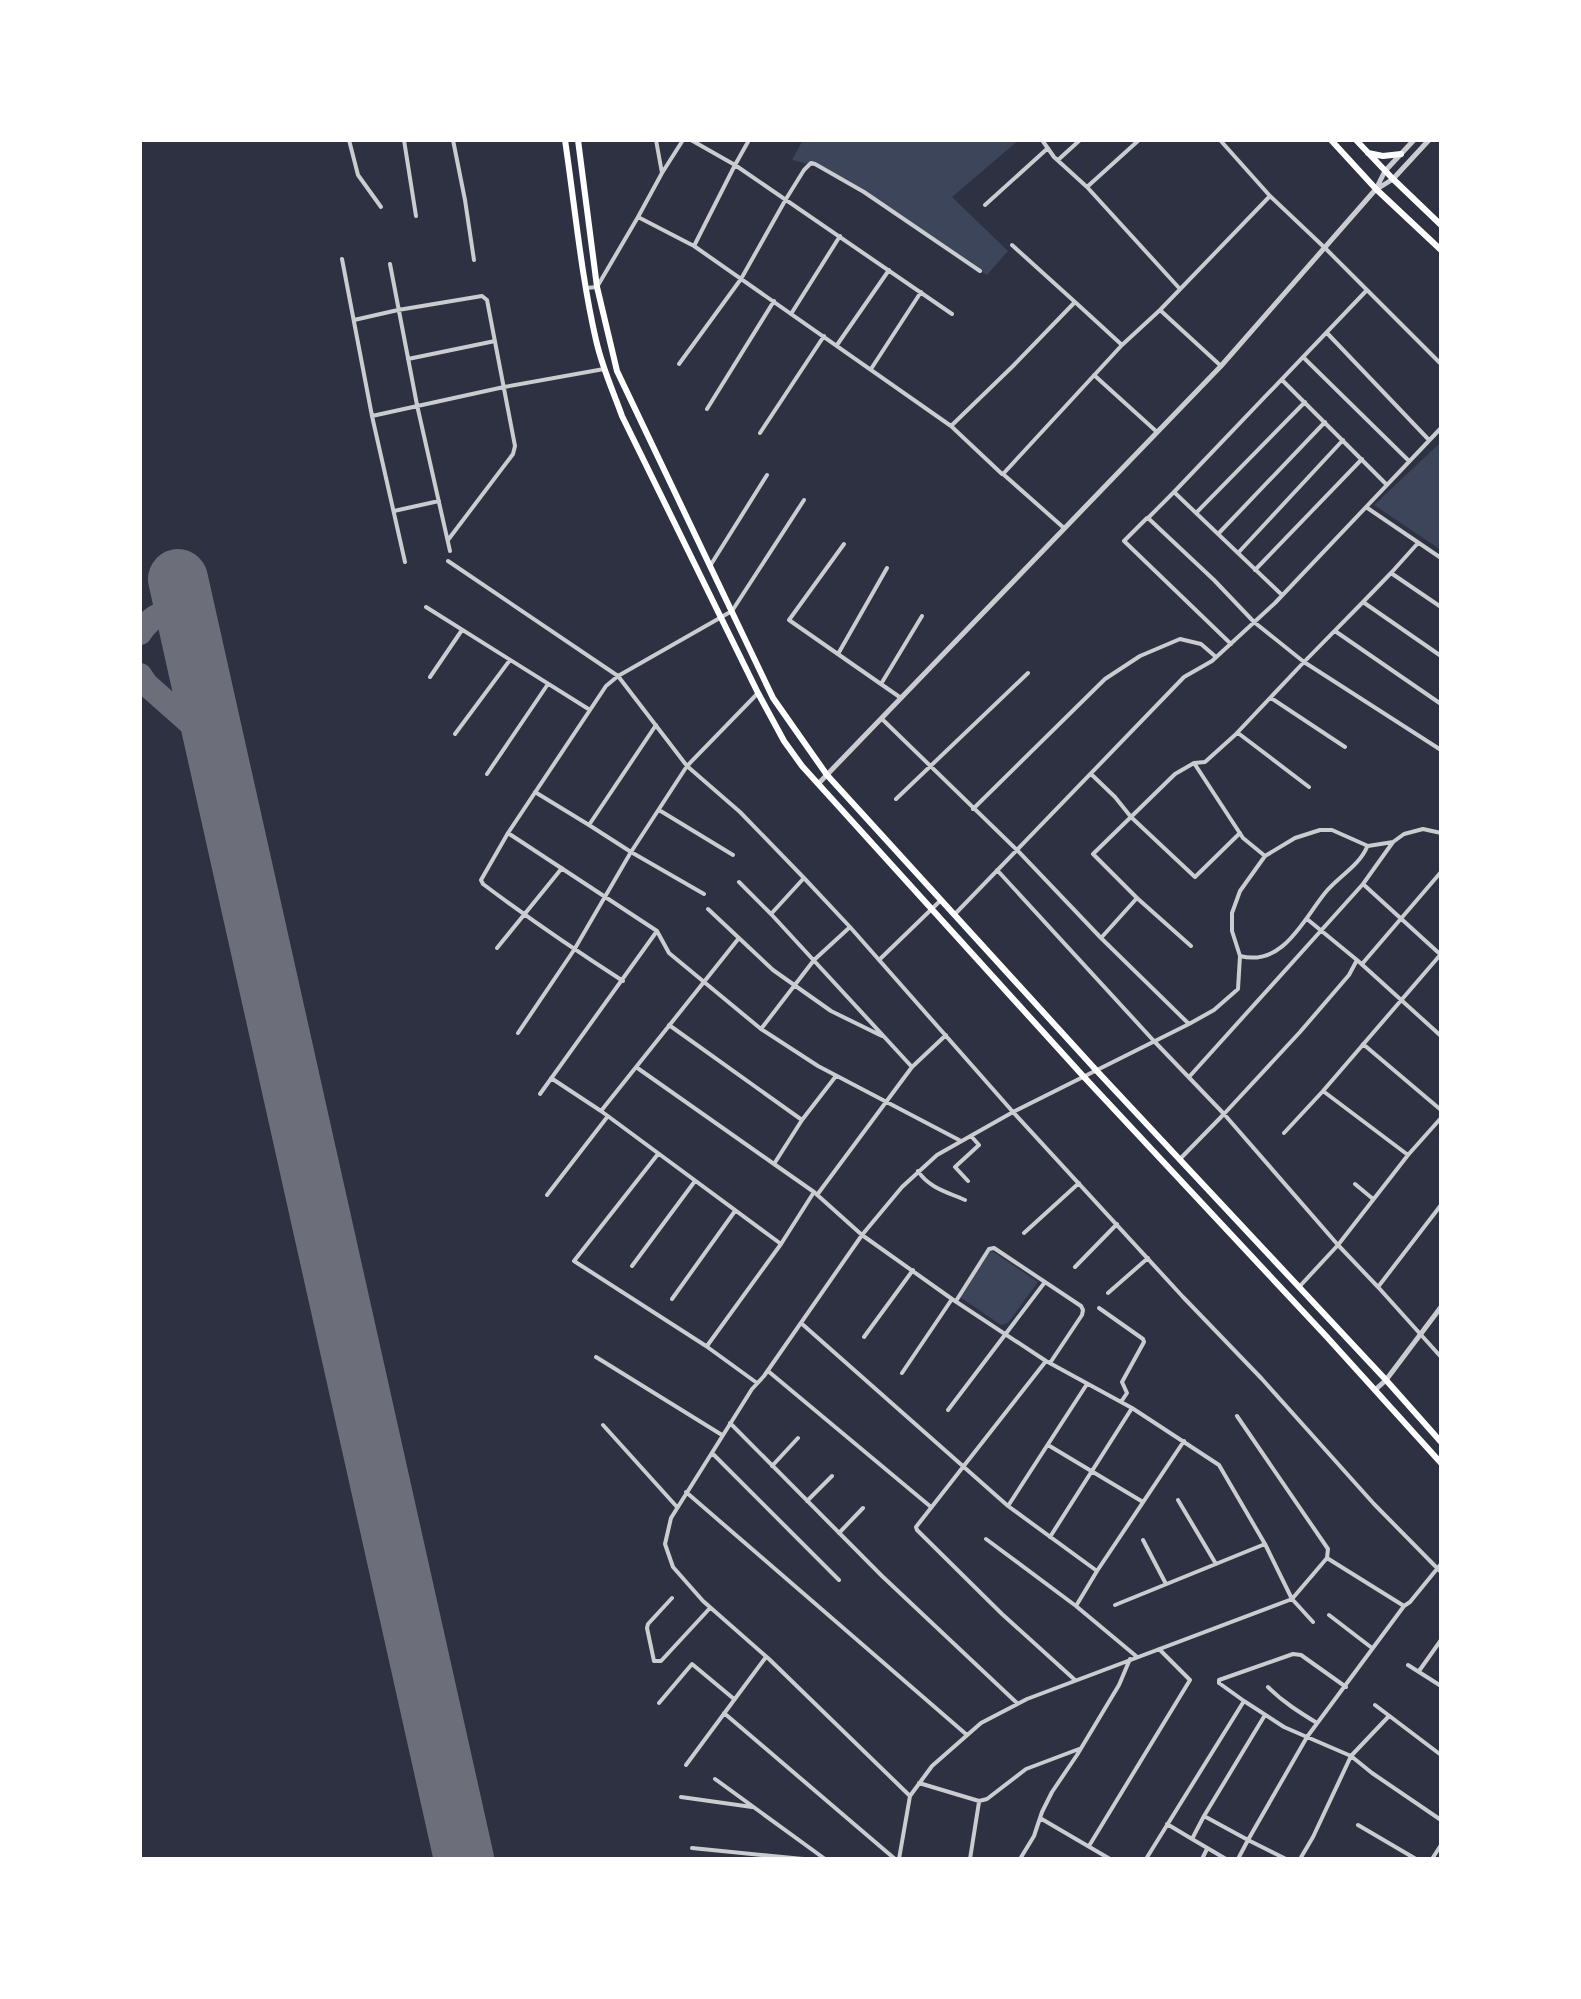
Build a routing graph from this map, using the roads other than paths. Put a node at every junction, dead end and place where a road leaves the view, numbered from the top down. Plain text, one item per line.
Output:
1 (349, 140) edge
2 (404, 140) edge
3 (453, 140) edge
4 (565, 140) edge
5 (578, 140) edge
6 (656, 140) edge
7 (683, 140) edge
8 (691, 140) edge
9 (749, 140) edge
10 (1042, 140) edge
11 (1080, 140) edge
12 (1139, 140) edge
13 (1220, 140) edge
14 (1331, 140) edge
15 (1356, 140) edge
16 (1414, 140) edge
17 (1429, 140) edge
18 (1048, 148) junction
19 (1368, 153) junction
20 (1401, 154) junction
21 (1058, 160) junction
22 (735, 165) junction
23 (1385, 171) junction
24 (662, 173) junction
25 (1393, 179) junction
26 (1087, 187) junction
27 (1376, 189) junction
28 (1270, 196) junction
29 (786, 199) junction
30 (985, 205) dead end
31 (381, 207) dead end
32 (416, 216) dead end
33 (638, 217) junction
34 (1441, 225) edge
35 (840, 236) junction
36 (1012, 245) dead end
37 (694, 246) junction
38 (1325, 248) junction
39 (1441, 250) edge
40 (342, 259) dead end
41 (474, 260) dead end
42 (390, 264) dead end
43 (889, 270) junction
44 (980, 271) dead end
45 (741, 279) junction
46 (597, 287) junction
47 (586, 288) junction
48 (1180, 289) junction
49 (1367, 290) junction
50 (921, 292) junction
51 (774, 301) junction
52 (1075, 302) junction
53 (398, 310) junction
54 (1160, 310) junction
55 (791, 314) junction
56 (952, 314) dead end
57 (354, 320) junction
58 (1327, 333) junction
59 (824, 336) junction
60 (495, 341) junction
61 (837, 345) junction
62 (1122, 345) junction
63 (1303, 357) junction
64 (408, 359) junction
65 (679, 364) dead end
66 (1441, 364) edge
67 (1221, 366) junction
68 (604, 369) junction
69 (871, 369) junction
70 (1094, 375) junction
71 (1282, 380) junction
72 (504, 387) junction
73 (1305, 402) junction
74 (417, 405) junction
75 (707, 409) dead end
76 (372, 416) junction
77 (1325, 422) junction
78 (951, 426) junction
79 (1441, 428) edge
80 (1157, 432) junction
81 (760, 433) dead end
82 (1343, 440) junction
83 (1429, 440) junction
84 (1362, 459) junction
85 (1409, 461) junction
86 (1003, 474) junction
87 (767, 475) dead end
88 (1387, 485) junction
89 (1174, 492) junction
90 (804, 500) dead end
91 (439, 501) junction
92 (1366, 507) junction
93 (393, 511) junction
94 (1196, 513) junction
95 (1148, 518) junction
96 (1064, 528) junction
97 (1218, 534) junction
98 (448, 540) junction
99 (1418, 543) junction
100 (844, 544) dead end
101 (450, 551) dead end
102 (1238, 553) junction
103 (1441, 558) edge
104 (448, 561) dead end
105 (405, 562) dead end
106 (710, 566) junction
107 (887, 568) dead end
108 (1255, 570) junction
109 (1391, 573) junction
110 (1282, 595) junction
111 (1363, 602) junction
112 (426, 607) dead end
113 (1441, 607) edge
114 (732, 611) junction
115 (922, 616) dead end
116 (721, 619) junction
117 (1254, 622) junction
118 (462, 630) junction
119 (1335, 631) junction
120 (1231, 644) junction
121 (838, 654) junction
122 (1441, 656) edge
123 (1216, 657) junction
124 (510, 660) junction
125 (1304, 662) junction
126 (1028, 673) dead end
127 (618, 676) junction
128 (430, 677) dead end
129 (548, 684) junction
130 (881, 684) junction
131 (758, 693) junction
132 (901, 698) junction
133 (1271, 698) junction
134 (1441, 704) edge
135 (590, 710) junction
136 (881, 718) junction
137 (656, 725) junction
138 (1238, 733) junction
139 (455, 734) dead end
140 (1345, 747) dead end
141 (1441, 750) edge
142 (1194, 763) junction
143 (687, 766) junction
144 (929, 766) junction
145 (487, 774) dead end
146 (1091, 774) junction
147 (827, 775) junction
148 (819, 783) junction
149 (1309, 787) dead end
150 (535, 792) junction
151 (896, 799) dead end
152 (973, 809) junction
153 (659, 810) junction
154 (1131, 817) junction
155 (589, 825) junction
156 (508, 833) junction
157 (1240, 833) junction
158 (1441, 833) edge
159 (1393, 842) junction
160 (1368, 846) junction
161 (1017, 850) junction
162 (631, 852) junction
163 (733, 855) dead end
164 (1265, 856) junction
165 (562, 868) junction
166 (997, 869) junction
167 (1441, 872) edge
168 (804, 878) junction
169 (739, 882) dead end
170 (1363, 884) junction
171 (704, 894) dead end
172 (605, 897) junction
173 (1137, 898) junction
174 (942, 900) junction
175 (932, 908) junction
176 (708, 909) dead end
177 (771, 914) junction
178 (955, 914) junction
179 (524, 915) junction
180 (1402, 918) junction
181 (1307, 919) junction
182 (850, 927) junction
183 (657, 931) junction
184 (1321, 931) junction
185 (739, 938) junction
186 (1101, 938) junction
187 (1191, 946) dead end
188 (497, 948) dead end
189 (574, 950) junction
190 (1441, 954) edge
191 (1240, 956) junction
192 (814, 960) junction
193 (879, 960) junction
194 (1357, 960) junction
195 (1362, 964) junction
196 (623, 981) junction
197 (703, 982) junction
198 (794, 985) junction
199 (1401, 1000) junction
200 (1189, 1024) junction
201 (669, 1025) junction
202 (761, 1029) junction
203 (518, 1033) dead end
204 (946, 1035) junction
205 (1441, 1036) edge
206 (885, 1037) junction
207 (1153, 1040) junction
208 (1363, 1044) junction
209 (636, 1067) junction
210 (912, 1067) junction
211 (1096, 1070) junction
212 (836, 1076) junction
213 (1084, 1077) junction
214 (1189, 1077) junction
215 (551, 1078) junction
216 (1323, 1091) junction
217 (540, 1094) dead end
218 (886, 1102) junction
219 (1441, 1110) edge
220 (601, 1111) junction
221 (1013, 1112) junction
222 (1224, 1114) junction
223 (608, 1116) junction
224 (1441, 1118) edge
225 (802, 1120) junction
226 (1284, 1133) dead end
227 (971, 1136) junction
228 (961, 1141) junction
229 (658, 1154) junction
230 (1408, 1155) junction
231 (1179, 1160) junction
232 (774, 1164) junction
233 (918, 1171) junction
234 (695, 1181) junction
235 (968, 1181) dead end
236 (1079, 1183) junction
237 (1355, 1184) dead end
238 (815, 1193) junction
239 (547, 1195) dead end
240 (1373, 1199) junction
241 (965, 1200) dead end
242 (1441, 1205) edge
243 (735, 1211) junction
244 (1117, 1224) junction
245 (1024, 1233) dead end
246 (862, 1235) junction
247 (781, 1244) junction
248 (1338, 1245) junction
249 (1148, 1258) junction
250 (632, 1266) dead end
251 (1075, 1267) dead end
252 (913, 1270) junction
253 (1045, 1282) junction
254 (1378, 1287) junction
255 (1298, 1288) junction
256 (1108, 1293) dead end
257 (672, 1299) dead end
258 (954, 1300) junction
259 (1441, 1307) edge
260 (1099, 1308) dead end
261 (801, 1323) junction
262 (1004, 1333) junction
263 (1421, 1334) junction
264 (864, 1337) dead end
265 (706, 1346) junction
266 (596, 1357) dead end
267 (1441, 1357) edge
268 (1048, 1362) junction
269 (768, 1371) junction
270 (902, 1373) dead end
271 (1386, 1380) junction
272 (757, 1383) junction
273 (1087, 1384) junction
274 (1375, 1390) junction
275 (1121, 1402) junction
276 (1132, 1408) junction
277 (948, 1410) dead end
278 (1237, 1416) dead end
279 (730, 1423) junction
280 (603, 1425) dead end
281 (722, 1435) junction
282 (798, 1438) dead end
283 (1184, 1441) junction
284 (1441, 1442) edge
285 (1048, 1445) junction
286 (712, 1453) junction
287 (1441, 1463) edge
288 (772, 1466) junction
289 (965, 1466) junction
290 (1092, 1473) junction
291 (832, 1476) dead end
292 (686, 1492) junction
293 (1178, 1500) dead end
294 (807, 1501) junction
295 (1143, 1502) junction
296 (1008, 1506) junction
297 (677, 1507) junction
298 (931, 1507) junction
299 (863, 1508) dead end
300 (839, 1533) junction
301 (1050, 1537) junction
302 (986, 1539) dead end
303 (1143, 1540) dead end
304 (1265, 1544) junction
305 (1327, 1558) junction
306 (1216, 1564) junction
307 (1440, 1568) edge
308 (1097, 1571) junction
309 (839, 1580) dead end
310 (1166, 1584) junction
311 (672, 1598) dead end
312 (1292, 1599) junction
313 (1115, 1605) dead end
314 (1076, 1606) junction
315 (1404, 1606) junction
316 (710, 1608) junction
317 (1329, 1615) dead end
318 (1313, 1622) dead end
319 (1441, 1640) edge
320 (1372, 1648) junction
321 (1159, 1649) junction
322 (766, 1657) junction
323 (1137, 1657) junction
324 (1130, 1659) junction
325 (1408, 1665) dead end
326 (1418, 1671) junction
327 (1075, 1680) junction
328 (1441, 1686) edge
329 (1268, 1687) dead end
330 (1346, 1687) junction
331 (734, 1699) junction
332 (1244, 1701) junction
333 (659, 1703) dead end
334 (1018, 1704) junction
335 (1375, 1705) dead end
336 (724, 1713) junction
337 (1265, 1715) junction
338 (1389, 1716) junction
339 (1317, 1723) junction
340 (967, 1735) junction
341 (1307, 1737) junction
342 (1081, 1748) junction
343 (1441, 1755) edge
344 (1351, 1756) junction
345 (686, 1765) dead end
346 (715, 1779) dead end
347 (919, 1783) junction
348 (910, 1796) junction
349 (681, 1797) dead end
350 (979, 1801) junction
351 (754, 1807) junction
352 (1204, 1816) junction
353 (1040, 1818) junction
354 (1441, 1820) edge
355 (1167, 1824) junction
356 (1358, 1825) dead end
357 (1192, 1839) junction
358 (1248, 1840) junction
359 (1441, 1845) edge
360 (1089, 1846) junction
361 (692, 1848) dead end
362 (1207, 1849) junction
363 (803, 1859) edge
364 (825, 1859) edge
365 (897, 1859) edge
366 (970, 1859) edge
367 (1020, 1859) edge
368 (1110, 1859) edge
369 (1146, 1859) edge
370 (1202, 1859) edge
371 (1226, 1859) edge
372 (1238, 1859) edge
373 (1286, 1859) edge
374 (1300, 1859) edge
375 (1416, 1859) edge
376 (1432, 1859) edge

1 - 31 street
2 - 32 street
3 - 41 street
4 - 47 main road
5 - 46 main road
6 - 24 street
7 - 24 street
8 - 22 street
9 - 22 street
10 - 18 street
11 - 21 street
12 - 26 street
13 - 28 street
14 - 27 main road
15 - 19 main road
16 - 20 street
17 - 25 street
18 - 21 street
18 - 30 street
19 - 20 main road
19 - 23 main road
20 - 23 street
21 - 26 street
22 - 29 street
22 - 37 street
23 - 25 main road
23 - 27 street
24 - 33 street
25 - 27 street
25 - 34 main road
26 - 48 street
27 - 38 street
27 - 39 main road
28 - 38 street
28 - 48 street
29 - 35 street
29 - 44 street
29 - 45 street
33 - 37 street
33 - 46 street
35 - 43 street
35 - 55 street
36 - 52 street
37 - 45 street
38 - 49 street
38 - 67 street
40 - 57 street
42 - 53 street
43 - 50 street
43 - 61 street
45 - 51 street
45 - 65 street
46 - 47 street
46 - 106 main road
47 - 68 main road
48 - 54 street
49 - 58 street
49 - 66 street
50 - 56 street
50 - 69 street
51 - 55 street
51 - 75 street
52 - 62 street
52 - 78 street
53 - 57 street
53 - 60 street
53 - 64 street
54 - 62 street
54 - 67 street
55 - 59 street
57 - 76 street
58 - 63 street
58 - 83 street
59 - 61 street
59 - 81 street
60 - 64 street
60 - 72 street
61 - 69 street
62 - 70 street
63 - 71 street
63 - 85 street
64 - 74 street
67 - 80 street
68 - 72 street
68 - 116 main road
69 - 78 street
70 - 80 street
70 - 86 street
71 - 73 street
71 - 89 street
72 - 74 street
72 - 98 street
73 - 77 street
73 - 94 street
74 - 76 street
74 - 91 street
76 - 93 street
77 - 82 street
77 - 97 street
78 - 86 street
79 - 83 street
80 - 96 street
82 - 84 street
82 - 102 street
83 - 85 street
84 - 88 street
84 - 108 street
85 - 88 street
86 - 96 street
87 - 106 street
88 - 92 street
89 - 94 street
89 - 95 street
90 - 114 street
91 - 93 street
91 - 98 street
92 - 99 street
92 - 110 street
93 - 105 street
94 - 97 street
95 - 117 street
95 - 120 street
96 - 132 street
97 - 102 street
98 - 101 street
99 - 103 street
99 - 109 street
100 - 121 street
102 - 108 street
104 - 127 street
106 - 114 main road
107 - 121 street
108 - 110 street
109 - 111 street
109 - 113 street
110 - 117 street
111 - 119 street
111 - 122 street
112 - 118 street
114 - 116 street
114 - 147 main road
115 - 130 street
116 - 127 street
116 - 131 main road
117 - 120 street
117 - 125 street
118 - 124 street
118 - 128 street
119 - 125 street
119 - 134 street
120 - 123 street
121 - 130 street
123 - 146 street
123 - 152 street
124 - 129 street
124 - 139 street
125 - 133 street
125 - 141 street
126 - 144 street
127 - 135 street
127 - 137 street
129 - 135 street
129 - 145 street
130 - 132 street
131 - 143 street
131 - 148 main road
132 - 136 street
133 - 138 street
133 - 140 street
135 - 150 street
136 - 144 street
136 - 147 street
137 - 143 street
137 - 155 street
138 - 142 street
138 - 149 street
142 - 154 street
142 - 157 street
143 - 153 street
143 - 168 street
144 - 151 street
144 - 152 street
146 - 154 street
146 - 161 street
147 - 148 street
147 - 174 main road
148 - 175 main road
150 - 155 street
150 - 156 street
152 - 161 street
153 - 162 street
153 - 163 street
154 - 157 street
154 - 173 street
155 - 162 street
156 - 165 street
156 - 179 street
157 - 164 street
158 - 159 street
159 - 160 street
159 - 170 street
160 - 164 street
160 - 181 street
161 - 166 street
161 - 186 street
162 - 171 street
162 - 172 street
164 - 191 street
165 - 172 street
165 - 179 street
166 - 178 street
166 - 207 street
167 - 180 street
168 - 177 street
168 - 182 street
169 - 177 street
170 - 180 street
170 - 184 street
172 - 183 street
172 - 189 street
173 - 186 street
173 - 187 street
174 - 175 street
174 - 178 main road
175 - 193 street
175 - 213 main road
176 - 185 street
177 - 192 street
178 - 211 main road
179 - 188 street
179 - 189 street
180 - 190 street
180 - 195 street
181 - 184 street
181 - 191 street
182 - 192 street
182 - 193 street
183 - 196 street
183 - 197 street
184 - 194 street
184 - 214 street
185 - 197 street
185 - 198 street
186 - 200 street
189 - 196 street
189 - 203 street
190 - 199 street
191 - 200 street
192 - 198 street
192 - 206 street
193 - 204 street
194 - 195 street
194 - 222 street
195 - 199 street
196 - 215 street
197 - 201 street
197 - 202 street
198 - 202 street
198 - 206 street
199 - 205 street
199 - 208 street
200 - 207 street
201 - 209 street
201 - 225 street
202 - 212 street
204 - 210 street
204 - 221 street
206 - 210 street
207 - 211 street
207 - 214 street
208 - 216 street
208 - 219 street
209 - 220 street
209 - 232 street
210 - 218 street
211 - 213 street
211 - 231 main road
212 - 218 street
212 - 225 street
213 - 221 street
213 - 274 main road
214 - 222 street
215 - 217 street
215 - 220 street
216 - 226 street
216 - 230 street
218 - 228 street
218 - 238 street
220 - 223 street
221 - 227 street
221 - 236 street
222 - 231 street
222 - 248 street
223 - 229 street
223 - 239 street
224 - 230 street
225 - 232 street
227 - 228 street
227 - 235 street
228 - 233 street
229 - 234 street
229 - 265 street
230 - 240 street
231 - 255 main road
232 - 238 street
233 - 241 street
233 - 246 street
234 - 243 street
234 - 250 street
236 - 244 street
236 - 245 street
237 - 240 street
238 - 246 street
238 - 247 street
240 - 248 street
242 - 254 street
243 - 247 street
243 - 257 street
244 - 249 street
244 - 251 street
246 - 252 street
246 - 261 street
247 - 265 street
248 - 254 street
248 - 255 street
249 - 256 street
249 - 307 street
252 - 258 street
252 - 264 street
253 - 258 street
253 - 262 street
253 - 268 street
254 - 263 street
255 - 271 main road
258 - 262 street
258 - 270 street
259 - 263 street
260 - 275 street
261 - 269 street
261 - 289 street
262 - 268 street
262 - 277 street
263 - 267 street
263 - 271 street
265 - 272 street
266 - 281 street
268 - 273 street
268 - 289 street
269 - 272 street
269 - 298 street
271 - 274 street
271 - 284 main road
272 - 279 street
273 - 275 street
273 - 285 street
274 - 287 main road
275 - 276 street
276 - 283 street
276 - 290 street
278 - 305 street
279 - 281 street
279 - 288 street
280 - 297 street
281 - 286 street
282 - 288 street
283 - 295 street
283 - 304 street
285 - 290 street
285 - 296 street
286 - 292 street
286 - 309 street
288 - 294 street
289 - 296 street
289 - 298 street
290 - 295 street
290 - 301 street
291 - 294 street
292 - 297 street
292 - 340 street
293 - 306 street
294 - 300 street
295 - 308 street
296 - 301 street
297 - 316 street
298 - 327 street
299 - 300 street
300 - 334 street
301 - 308 street
302 - 314 street
303 - 310 street
304 - 306 street
304 - 312 street
305 - 312 street
305 - 315 street
306 - 310 street
307 - 315 street
308 - 314 street
310 - 313 street
311 - 316 street
312 - 318 street
312 - 321 street
314 - 323 street
315 - 320 street
316 - 322 street
317 - 320 street
319 - 326 street
320 - 330 street
321 - 323 street
321 - 360 street
322 - 331 street
322 - 348 street
323 - 324 street
324 - 327 street
324 - 342 street
325 - 326 street
326 - 328 street
327 - 334 street
329 - 339 street
330 - 332 street
330 - 339 street
331 - 333 street
331 - 336 street
332 - 337 street
332 - 355 street
334 - 340 street
335 - 338 street
336 - 345 street
336 - 365 street
337 - 341 street
337 - 352 street
338 - 343 street
338 - 344 street
339 - 341 street
340 - 347 street
341 - 344 street
341 - 358 street
342 - 350 street
342 - 353 street
344 - 354 street
344 - 374 street
346 - 351 street
347 - 348 street
347 - 350 street
348 - 365 street
349 - 351 street
350 - 366 street
351 - 364 street
352 - 357 street
352 - 358 street
353 - 360 street
353 - 367 street
355 - 357 street
355 - 369 street
356 - 375 street
357 - 362 street
358 - 372 street
358 - 373 street
359 - 376 street
360 - 368 street
361 - 363 street
362 - 370 street
362 - 371 street

